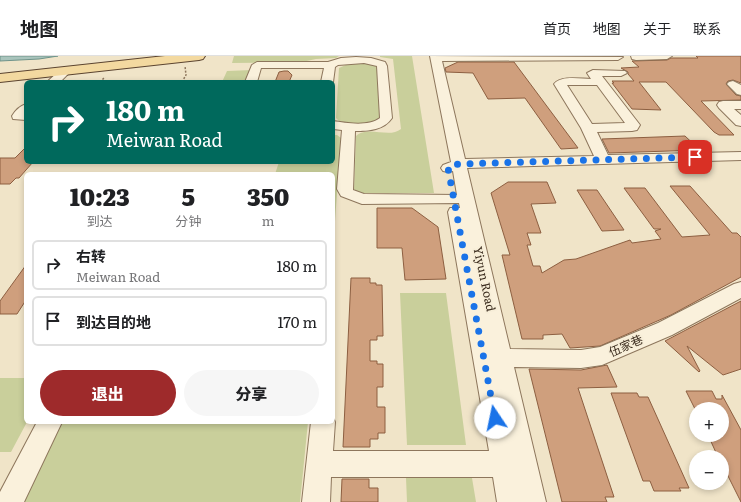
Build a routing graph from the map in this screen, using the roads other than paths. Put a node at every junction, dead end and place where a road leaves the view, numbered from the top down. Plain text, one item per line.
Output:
1 (165, 56) edge
2 (199, 56) edge
3 (667, 56) edge
4 (432, 57) edge
5 (636, 57) edge
6 (352, 58) edge
7 (365, 58) edge
8 (618, 58) dead end
9 (330, 65) junction
10 (64, 72) junction
11 (621, 73) dead end
12 (0, 75) edge
13 (0, 78) edge
14 (55, 80) edge
15 (252, 80) edge
16 (328, 80) edge
17 (600, 82) junction
18 (741, 105) edge
19 (24, 110) edge
20 (24, 116) edge
21 (741, 122) edge
22 (335, 125) edge
23 (349, 126) junction
24 (588, 128) junction
25 (741, 156) edge
26 (603, 160) junction
27 (741, 163) edge
28 (456, 168) junction
29 (454, 199) junction
30 (741, 290) edge
31 (501, 358) junction
32 (49, 424) edge
33 (323, 424) edge
34 (319, 464) junction
35 (504, 464) junction
36 (10, 502) edge
37 (316, 502) edge
38 (511, 502) edge
39 (532, 502) edge

1 - 12 main road
2 - 10 main road
3 - 5 street
4 - 8 street
4 - 28 street, Yiyun Road
6 - 7 street
6 - 9 street
7 - 23 street
9 - 15 street
9 - 16 street
10 - 13 main road
10 - 14 street
11 - 17 street
17 - 24 street
17 - 24 street
18 - 21 street
19 - 20 street
22 - 23 street
23 - 29 street
24 - 26 street
25 - 26 street
26 - 28 street
27 - 28 street
28 - 29 street, Yiyun Road
28 - 31 street, Yiyun Road
29 - 35 street, Yiyun Road
30 - 31 street, 伍家巷
31 - 39 street, Yiyun Road
32 - 36 street
33 - 34 street
34 - 35 street
34 - 37 street
35 - 38 street, Yiyun Road

